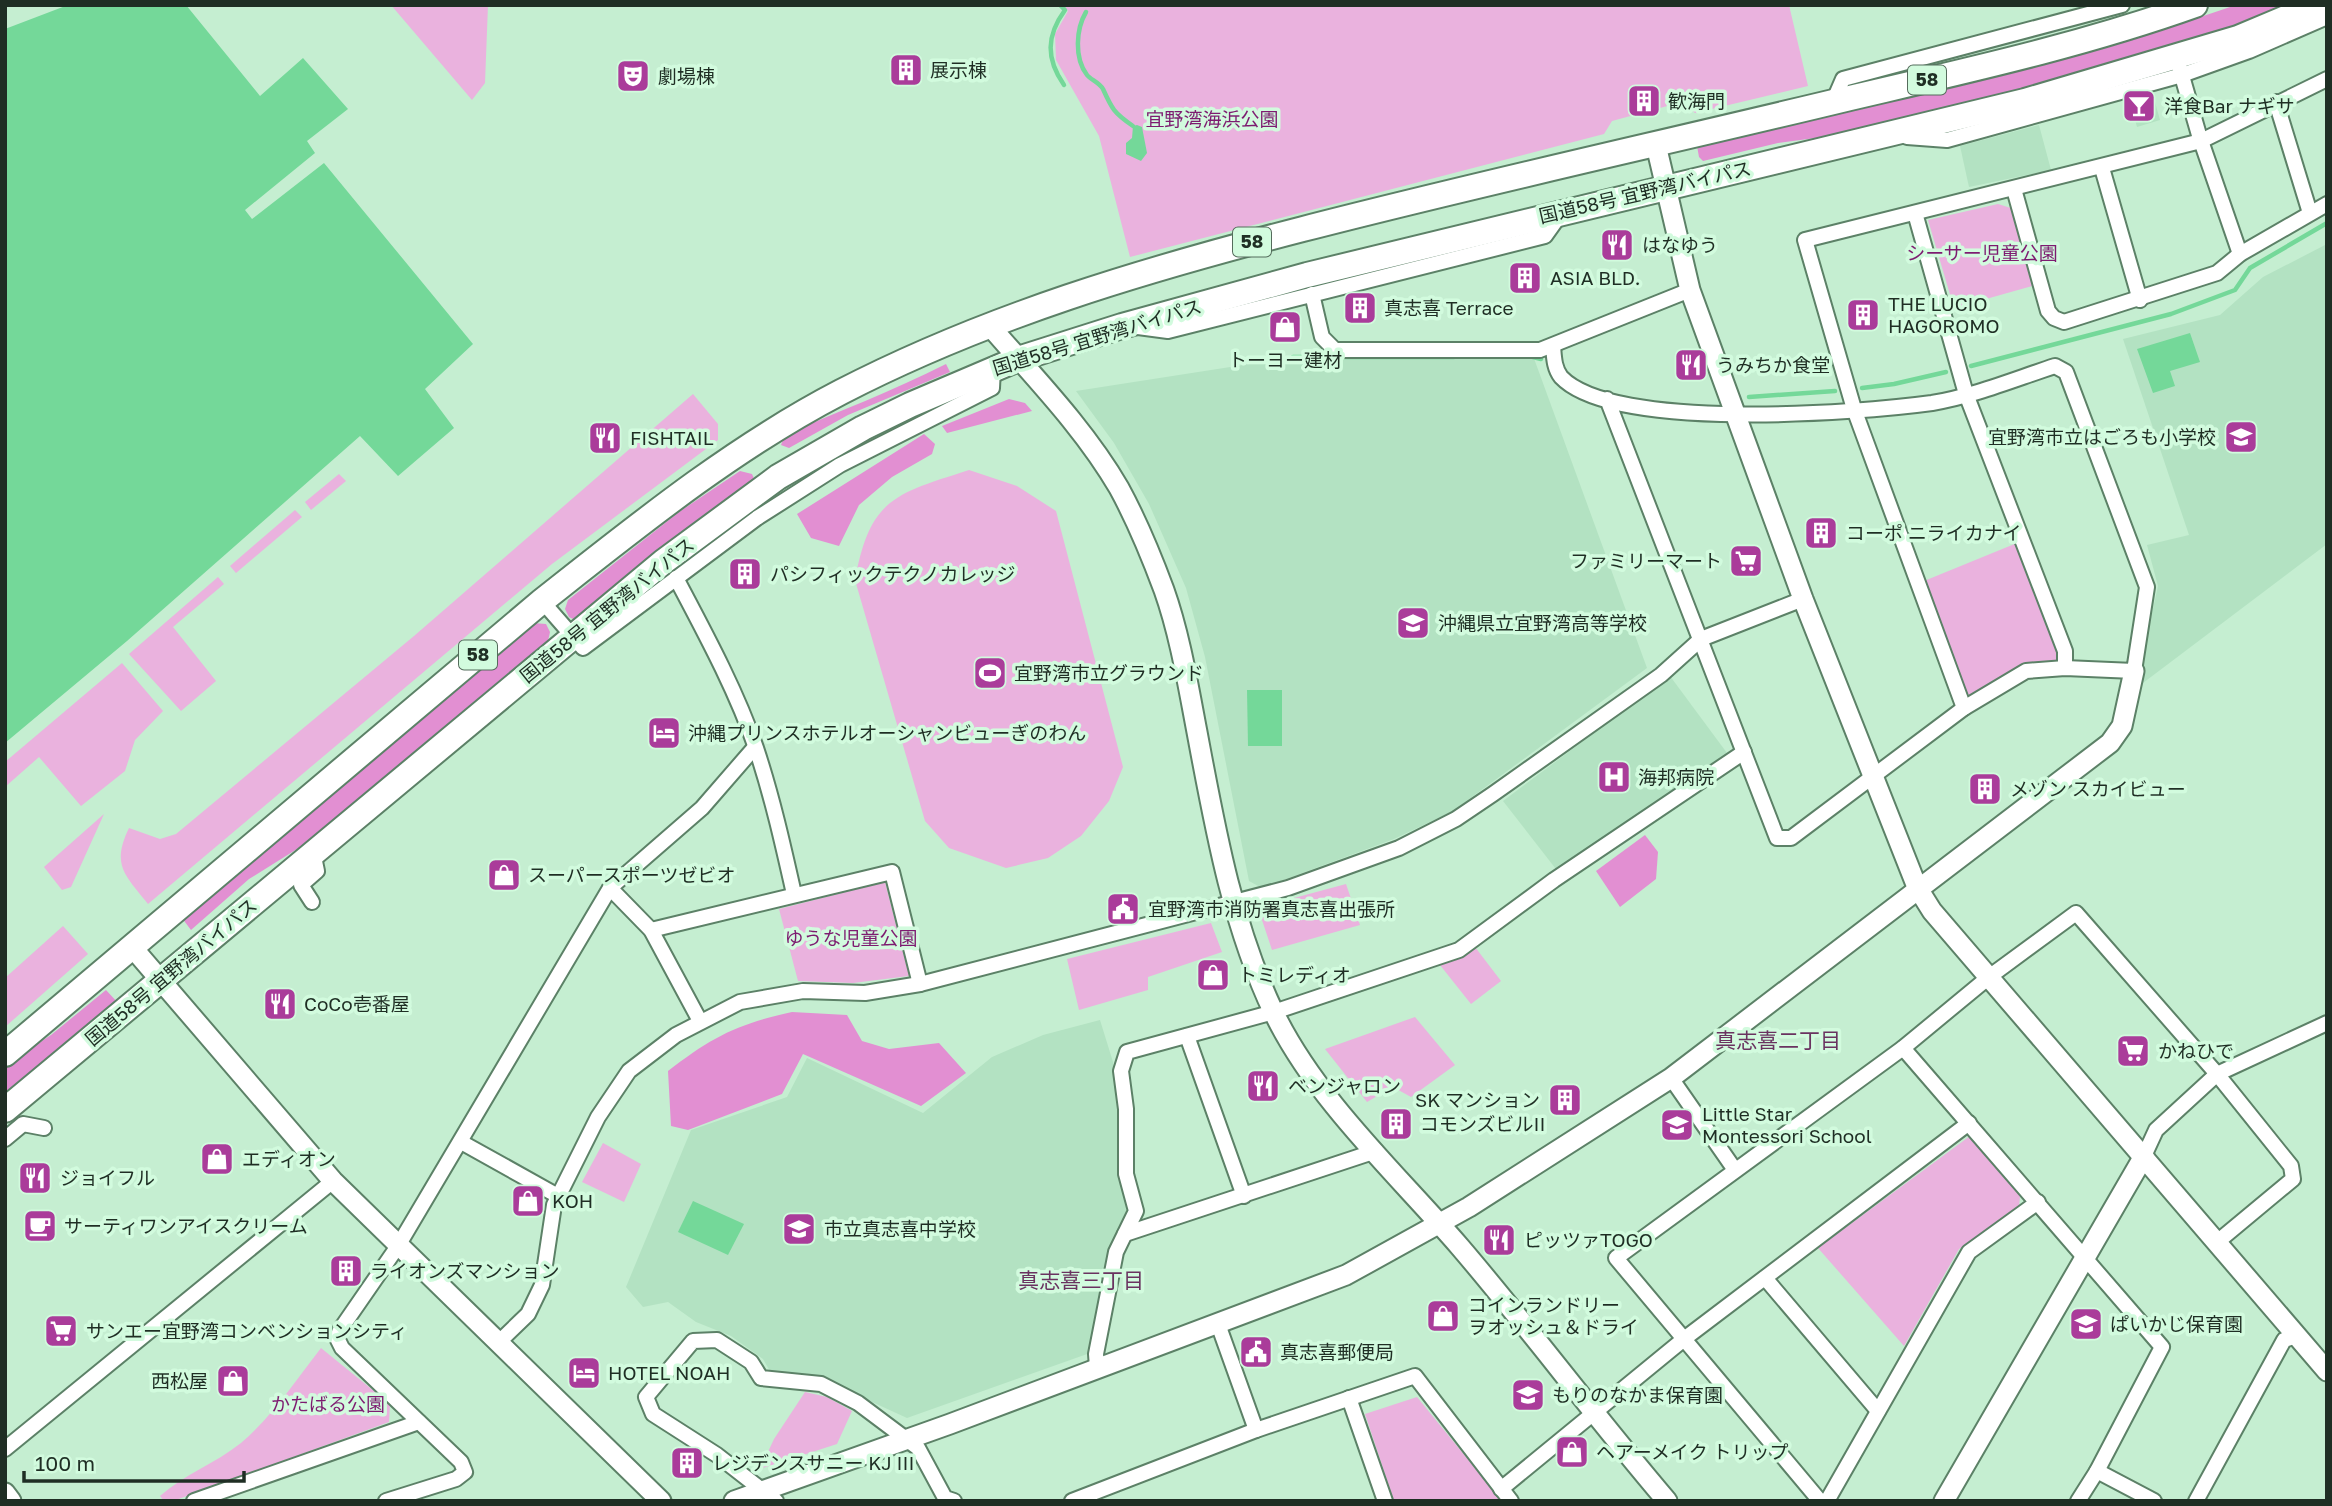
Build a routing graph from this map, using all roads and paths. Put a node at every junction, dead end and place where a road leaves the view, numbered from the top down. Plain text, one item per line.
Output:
1 (2122, 5) edge
2 (2195, 5) edge
3 (2317, 5) edge
4 (2160, 11) edge
5 (2327, 17) edge
6 (2180, 66) junction
7 (2327, 79) edge
8 (1833, 102) junction
9 (2276, 102) junction
10 (2201, 141) junction
11 (1656, 145) junction
12 (2102, 168) junction
13 (1665, 188) junction
14 (2014, 189) junction
15 (2327, 204) edge
16 (1563, 211) junction
17 (1915, 212) junction
18 (2310, 213) junction
19 (2240, 254) junction
20 (1690, 290) junction
21 (1312, 294) junction
22 (2140, 300) junction
23 (989, 325) junction
24 (1122, 326) junction
25 (1553, 346) junction
26 (1018, 359) junction
27 (993, 369) junction
28 (1966, 394) junction
29 (1607, 399) junction
30 (1854, 409) junction
31 (1735, 416) junction
32 (676, 578) junction
33 (1803, 599) junction
34 (542, 601) junction
35 (572, 636) junction
36 (1700, 639) junction
37 (2065, 668) junction
38 (2134, 671) junction
39 (1964, 708) junction
40 (755, 747) junction
41 (1744, 752) junction
42 (1872, 778) junction
43 (313, 852) junction
44 (1917, 887) junction
45 (610, 888) junction
46 (794, 894) junction
47 (312, 902) dead end
48 (1232, 903) junction
49 (651, 930) junction
50 (132, 947) junction
51 (1989, 977) junction
52 (161, 981) junction
53 (920, 984) junction
54 (1274, 1013) junction
55 (700, 1021) junction
56 (2327, 1023) edge
57 (1187, 1036) junction
58 (1903, 1048) junction
59 (5, 1054) edge
60 (2217, 1074) junction
61 (1671, 1079) junction
62 (5, 1110) edge
63 (1969, 1123) junction
64 (44, 1128) dead end
65 (5, 1139) edge
66 (461, 1142) junction
67 (1376, 1151) junction
68 (2144, 1156) junction
69 (1735, 1170) junction
70 (334, 1181) junction
71 (558, 1196) junction
72 (1244, 1196) junction
73 (2038, 1202) junction
74 (1439, 1223) junction
75 (1125, 1234) junction
76 (2216, 1243) junction
77 (398, 1246) junction
78 (2086, 1258) junction
79 (1765, 1278) junction
80 (1218, 1324) junction
81 (2296, 1336) junction
82 (1684, 1339) junction
83 (498, 1343) junction
84 (1097, 1367) junction
85 (2327, 1371) edge
86 (1349, 1398) junction
87 (1878, 1411) junction
88 (1594, 1416) junction
89 (419, 1422) junction
90 (1256, 1430) junction
91 (909, 1439) junction
92 (5, 1449) edge
93 (2097, 1471) junction
94 (5, 1493) edge
95 (1506, 1495) edge
96 (769, 1496) edge
97 (11, 1501) edge
98 (194, 1501) edge
99 (386, 1501) edge
100 (661, 1501) edge
101 (733, 1501) edge
102 (954, 1501) edge
103 (1072, 1501) edge
104 (1385, 1501) edge
105 (1667, 1501) edge
106 (1821, 1501) edge
107 (1827, 1501) edge
108 (1944, 1501) edge
109 (2078, 1501) edge
110 (2154, 1501) edge
111 (2196, 1501) edge

1 - 8 street
2 - 4 highway, 58
3 - 6 highway, 国道58号 宜野湾バイパス / 58
4 - 8 highway, 58
5 - 6 street
6 - 10 street
6 - 13 highway, 国道58号 宜野湾バイパス / 58
7 - 9 street
8 - 11 highway, 58
9 - 10 street
9 - 18 street
10 - 12 street
10 - 19 street
11 - 13 street
11 - 23 highway, 58
12 - 14 street
12 - 22 street
13 - 16 highway, 国道58号 宜野湾バイパス / 58
13 - 20 street
14 - 17 street
14 - 22 street
15 - 18 street
16 - 21 street
16 - 24 highway, 国道58号 宜野湾バイパス / 58
17 - 28 street
17 - 30 street
18 - 19 street
19 - 22 street
20 - 25 street
20 - 31 street
21 - 24 street
21 - 25 street
23 - 26 street
23 - 34 highway, 58
24 - 26 highway, 国道58号 宜野湾バイパス / 58
25 - 29 street
26 - 27 highway, 国道58号 宜野湾バイパス / 58
26 - 48 street
27 - 32 street
27 - 35 highway, 国道58号 宜野湾バイパス / 58
28 - 30 street
28 - 37 street
28 - 38 street
29 - 31 street
29 - 36 street
30 - 31 street
30 - 39 street
31 - 33 street
32 - 35 street
32 - 40 street
33 - 36 street
33 - 42 street
34 - 35 street
34 - 50 highway, 58
35 - 43 highway, 国道58号 宜野湾バイパス / 58
36 - 41 street
36 - 48 street
37 - 38 street
37 - 39 street
38 - 44 street
39 - 42 street
40 - 45 street
40 - 46 street
41 - 42 street
41 - 54 street
42 - 44 street
43 - 47 street
43 - 52 highway, 国道58号 宜野湾バイパス / 58
44 - 51 street
44 - 61 street
45 - 49 street
45 - 66 street
46 - 49 street
46 - 53 street
48 - 53 street
48 - 54 street
49 - 55 street
50 - 52 street
50 - 59 highway, 58
51 - 58 street
51 - 60 street
51 - 68 street
52 - 62 highway, 国道58号 宜野湾バイパス / 58
52 - 70 street
53 - 55 street
54 - 57 street
54 - 67 street
55 - 71 street
56 - 60 street
57 - 72 street
57 - 75 street
58 - 63 street
58 - 69 street
60 - 68 street
60 - 76 street
61 - 69 street
61 - 74 street
63 - 73 street
63 - 79 street
64 - 65 street
66 - 71 street
66 - 77 street
67 - 72 street
67 - 74 street
68 - 76 street
68 - 78 street
69 - 82 street
70 - 77 street
70 - 92 street
71 - 83 street
72 - 75 street
73 - 78 street
73 - 87 street
74 - 80 street
74 - 88 street
75 - 84 street
76 - 81 street
77 - 83 street
77 - 89 street
78 - 93 street
78 - 108 street
79 - 82 street
79 - 87 street
80 - 84 street
80 - 90 street
81 - 85 street
81 - 111 street
82 - 88 street
82 - 106 street
83 - 100 street
84 - 91 street
86 - 90 street
86 - 95 street
86 - 104 street
87 - 107 street
88 - 95 street
88 - 105 street
89 - 98 street
89 - 99 street
90 - 103 street
91 - 96 street
91 - 96 street
91 - 102 street
93 - 109 street
93 - 110 street
94 - 97 street
96 - 101 street

